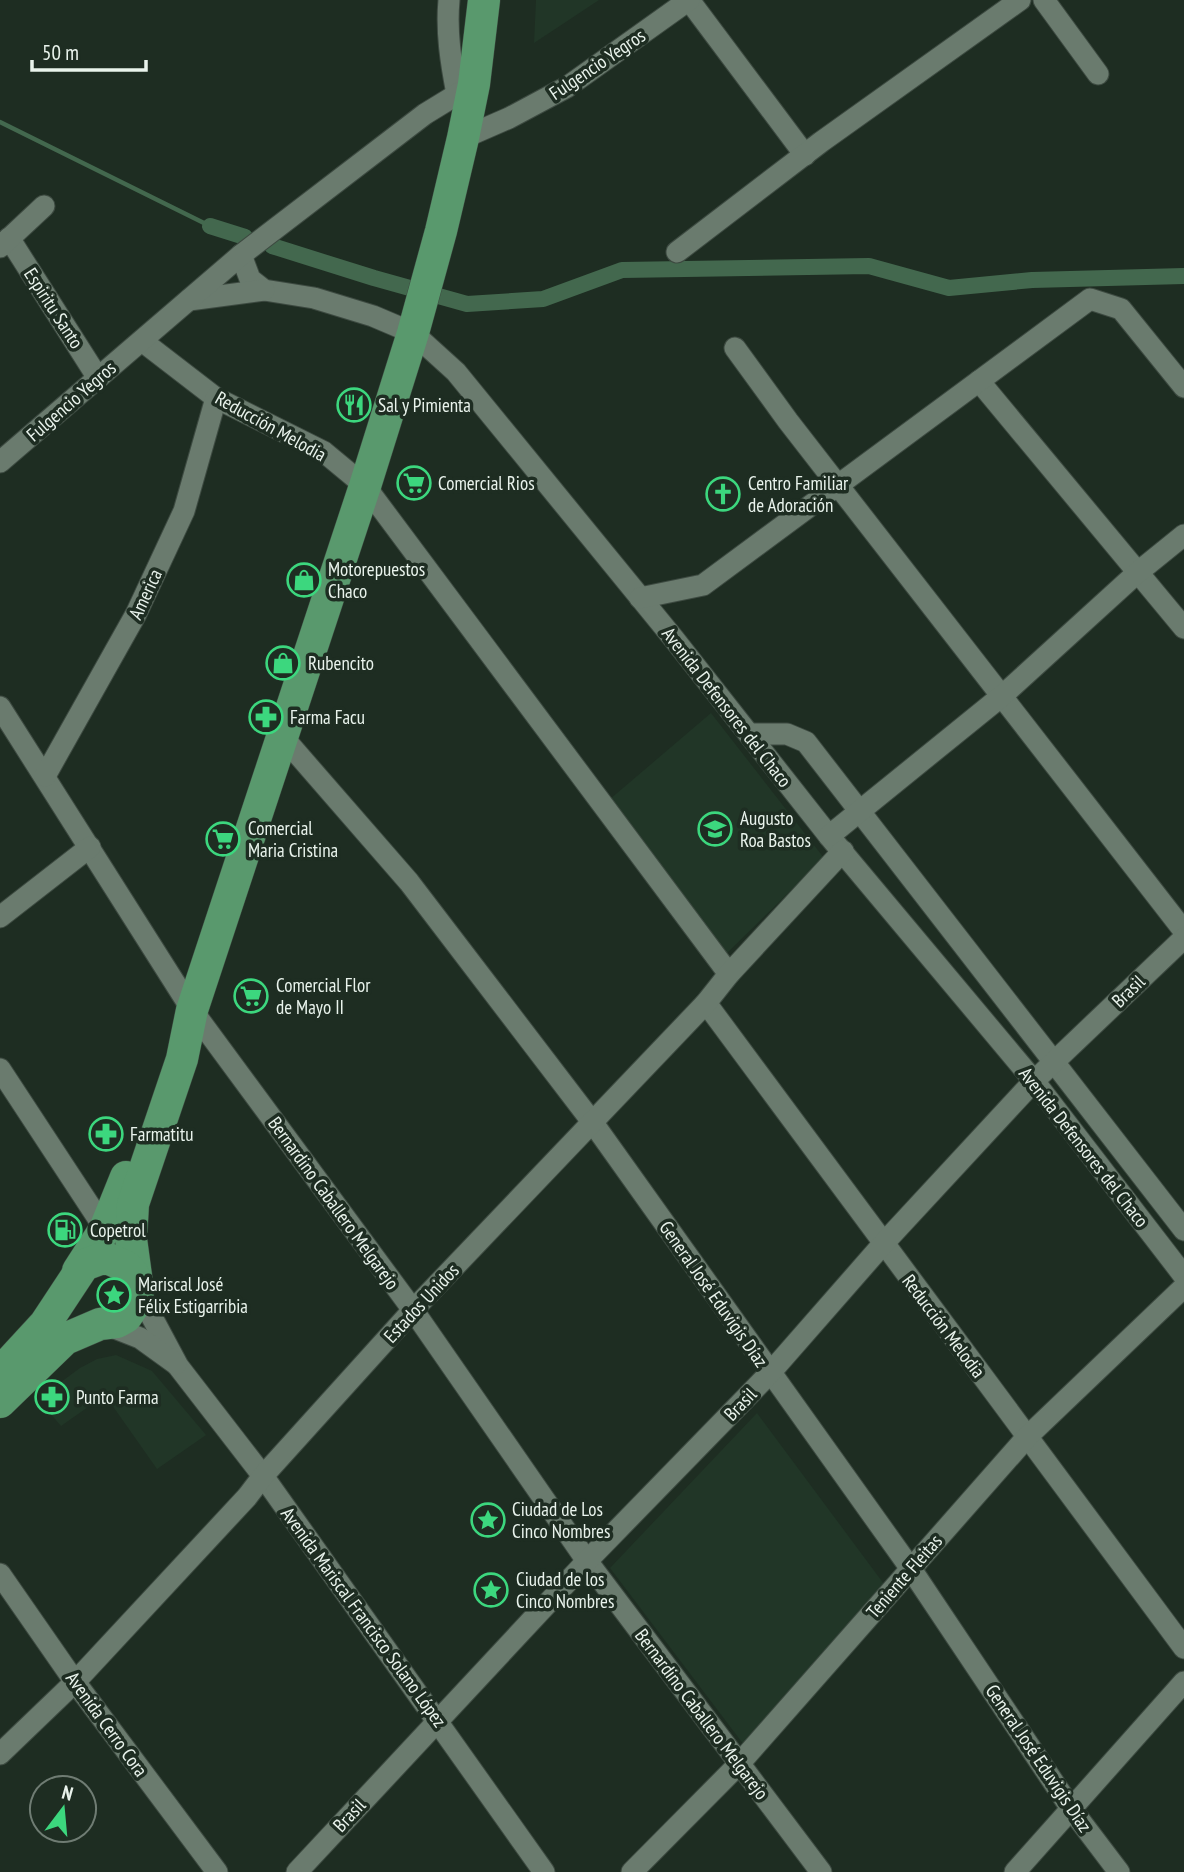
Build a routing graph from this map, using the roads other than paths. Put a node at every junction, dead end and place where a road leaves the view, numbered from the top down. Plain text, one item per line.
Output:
1 (449, 0) edge
2 (484, 0) edge
3 (689, 0) edge
4 (1020, 0) edge
5 (1044, 0) edge
6 (1098, 74) dead end
7 (465, 89) junction
8 (463, 138) junction
9 (806, 155) junction
10 (44, 205) dead end
11 (5, 243) edge
12 (677, 252) dead end
13 (241, 255) junction
14 (264, 290) junction
15 (189, 300) junction
16 (417, 318) junction
17 (142, 341) junction
18 (735, 348) dead end
19 (98, 378) junction
20 (979, 381) junction
21 (1184, 387) edge
22 (216, 398) junction
23 (0, 462) edge
24 (839, 485) junction
25 (365, 486) junction
26 (1184, 535) edge
27 (1137, 573) junction
28 (640, 598) junction
29 (1184, 628) edge
30 (1003, 695) junction
31 (0, 707) edge
32 (749, 734) junction
33 (282, 736) junction
34 (44, 776) junction
35 (860, 811) junction
36 (836, 844) junction
37 (90, 847) junction
38 (0, 917) edge
39 (1184, 931) edge
40 (1184, 938) edge
41 (729, 974) junction
42 (706, 1003) junction
43 (192, 1010) junction
44 (1054, 1062) junction
45 (0, 1069) edge
46 (1034, 1081) junction
47 (593, 1123) junction
48 (105, 1229) junction
49 (1184, 1230) edge
50 (883, 1244) junction
51 (1184, 1276) edge
52 (75, 1277) junction
53 (137, 1287) junction
54 (1184, 1287) edge
55 (413, 1310) junction
56 (104, 1324) junction
57 (178, 1366) junction
58 (0, 1373) edge
59 (770, 1373) junction
60 (0, 1402) edge
61 (1027, 1437) junction
62 (263, 1476) junction
63 (587, 1561) junction
64 (911, 1569) junction
65 (0, 1574) edge
66 (1184, 1648) edge
67 (75, 1682) junction
68 (1184, 1682) edge
69 (437, 1720) junction
70 (0, 1754) edge
71 (739, 1764) junction
72 (1072, 1810) junction
73 (218, 1872) edge
74 (297, 1872) edge
75 (544, 1872) edge
76 (632, 1872) edge
77 (821, 1872) edge
78 (1015, 1872) edge
79 (1119, 1872) edge

1 - 7 street
2 - 7 highway
3 - 8 street, Fulgencio Yegros
3 - 9 street
4 - 9 street
5 - 6 street
7 - 8 highway
7 - 13 street, Fulgencio Yegros
8 - 16 highway
9 - 12 street
10 - 11 street
11 - 19 street, Espiritu Santo
13 - 14 street
13 - 15 street, Fulgencio Yegros
14 - 15 street, Avenida Defensores del Chaco
14 - 16 street, Avenida Defensores del Chaco
15 - 17 street, Fulgencio Yegros
16 - 25 highway
16 - 28 street, Avenida Defensores del Chaco
17 - 19 street, Fulgencio Yegros
17 - 22 street, Reducción Melodia
18 - 24 street
19 - 23 street, Fulgencio Yegros
20 - 21 street
20 - 24 street
20 - 27 street
22 - 25 street, Reducción Melodia
22 - 34 street, America
24 - 28 street
24 - 30 street
25 - 33 highway
25 - 41 street, Reducción Melodia
26 - 27 street, Estados Unidos
27 - 29 street
27 - 30 street, Estados Unidos
28 - 32 street, Avenida Defensores del Chaco
30 - 35 street, Estados Unidos
30 - 39 street
31 - 34 street, Bernardino Caballero Melgarejo
32 - 35 street
32 - 36 street, Avenida Defensores del Chaco
33 - 43 highway
33 - 47 street, General José Eduvigis Díaz
34 - 37 street, Bernardino Caballero Melgarejo
35 - 36 street, Estados Unidos
35 - 44 street
36 - 41 street, Estados Unidos
36 - 46 street, Avenida Defensores del Chaco
37 - 38 street
37 - 43 street, Bernardino Caballero Melgarejo
40 - 44 street, Brasil
41 - 42 street, Estados Unidos
42 - 47 street, Estados Unidos
42 - 50 street, Reducción Melodia
43 - 48 highway
43 - 53 highway
43 - 55 street, Bernardino Caballero Melgarejo
44 - 46 street, Brasil
44 - 49 street
45 - 48 street
46 - 50 street, Brasil
46 - 51 street, Avenida Defensores del Chaco
47 - 55 street, Estados Unidos
47 - 59 street, General José Eduvigis Díaz
48 - 52 highway
50 - 59 street, Brasil
50 - 61 street, Reducción Melodia
52 - 53 highway
52 - 56 highway
52 - 58 highway
53 - 56 highway
53 - 57 street
54 - 61 street, Teniente Fleitas
55 - 62 street, Estados Unidos
55 - 63 street, Bernardino Caballero Melgarejo
56 - 57 street
56 - 60 highway
57 - 62 street, Avenida Mariscal Francisco Solano López
59 - 63 street, Brasil
59 - 64 street, General José Eduvigis Díaz
61 - 64 street, Teniente Fleitas
61 - 66 street, Reducción Melodia
62 - 67 street, Estados Unidos
62 - 69 street, Avenida Mariscal Francisco Solano López
63 - 69 street, Brasil
63 - 71 street, Bernardino Caballero Melgarejo
64 - 71 street, Teniente Fleitas
64 - 72 street, General José Eduvigis Díaz
65 - 67 street, Avenida Cerro Cora
67 - 70 street, Estados Unidos
67 - 73 street, Avenida Cerro Cora
68 - 72 street
69 - 74 street, Brasil
69 - 75 street, Avenida Mariscal Francisco Solano López
71 - 76 street, Teniente Fleitas
71 - 77 street, Bernardino Caballero Melgarejo
72 - 78 street
72 - 79 street, General José Eduvigis Díaz

